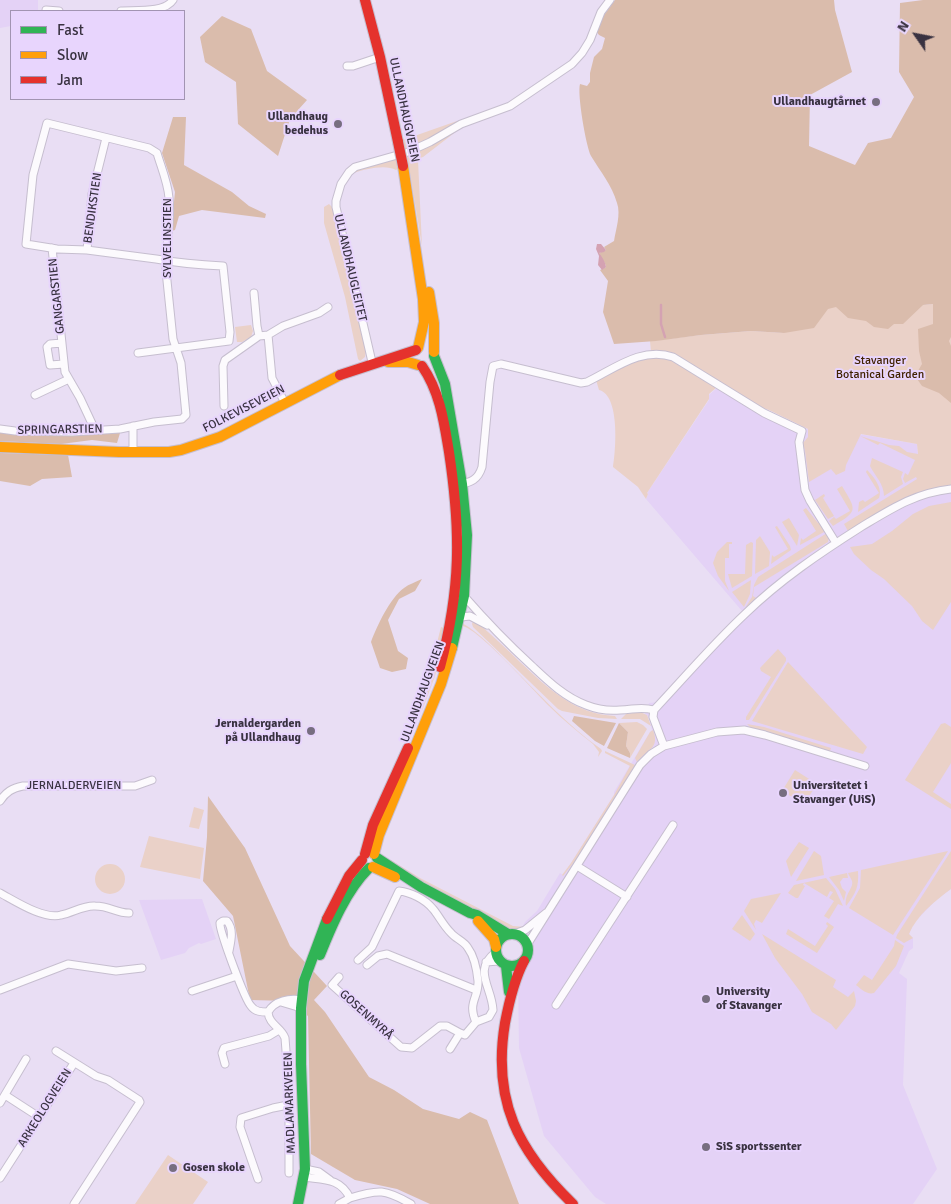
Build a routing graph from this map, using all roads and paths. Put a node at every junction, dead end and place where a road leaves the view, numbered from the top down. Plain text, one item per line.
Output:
1 (172, 0) edge
2 (365, 0) edge
3 (610, 0) edge
4 (135, 10) edge
5 (380, 57) junction
6 (347, 66) dead end
7 (106, 138) junction
8 (414, 225) junction
9 (52, 248) junction
10 (87, 250) junction
11 (166, 261) junction
12 (254, 293) dead end
13 (328, 307) dead end
14 (268, 335) junction
15 (260, 336) junction
16 (229, 341) junction
17 (62, 343) junction
18 (177, 348) junction
19 (417, 349) junction
20 (236, 351) junction
21 (138, 353) dead end
22 (434, 354) junction
23 (372, 362) junction
24 (64, 364) junction
25 (420, 366) junction
26 (69, 379) junction
27 (35, 395) dead end
28 (285, 403) junction
29 (224, 406) dead end
30 (133, 426) junction
31 (0, 429) edge
32 (120, 429) joint
33 (95, 430) junction
34 (0, 447) edge
35 (133, 452) junction
36 (458, 485) junction
37 (951, 489) edge
38 (836, 543) junction
39 (464, 596) junction
40 (461, 617) junction
41 (494, 629) junction
42 (654, 710) junction
43 (664, 746) junction
44 (865, 766) dead end
45 (152, 780) dead end
46 (0, 801) edge
47 (673, 825) dead end
48 (370, 860) junction
49 (577, 866) junction
50 (0, 893) edge
51 (626, 897) junction
52 (470, 913) junction
53 (547, 913) junction
54 (129, 914) dead end
55 (511, 934) junction
56 (527, 945) junction
57 (229, 951) dead end
58 (499, 956) junction
59 (358, 960) dead end
60 (524, 961) junction
61 (367, 965) dead end
62 (142, 968) dead end
63 (236, 976) junction
64 (339, 977) dead end
65 (0, 990) edge
66 (476, 990) junction
67 (192, 991) dead end
68 (510, 1001) junction
69 (301, 1004) junction
70 (556, 1005) dead end
71 (268, 1012) junction
72 (476, 1022) junction
73 (279, 1030) junction
74 (460, 1033) junction
75 (450, 1049) dead end
76 (56, 1051) dead end
77 (26, 1059) dead end
78 (74, 1062) junction
79 (225, 1064) dead end
80 (5, 1095) junction
81 (0, 1103) edge
82 (288, 1106) junction
83 (39, 1117) junction
84 (289, 1173) dead end
85 (304, 1173) junction
86 (0, 1178) edge
87 (258, 1180) dead end
88 (350, 1198) junction
89 (74, 1204) edge
90 (298, 1204) edge
91 (339, 1204) edge
92 (412, 1204) edge
93 (574, 1204) edge

1 - 4 street
2 - 5 main road, ULLANDHAUGVEIEN
3 - 23 street, ULLANDHAUGLEITET
5 - 6 street
5 - 8 main road, ULLANDHAUGVEIEN, bridge
7 - 9 street, SYLVELINSTIEN
7 - 10 street, BENDIKSTIEN
7 - 11 street, SYLVELINSTIEN
8 - 19 main road, ULLANDHAUGVEIEN
8 - 22 main road, ULLANDHAUGVEIEN
9 - 10 street
9 - 17 street, GANGARSTIEN
10 - 11 street
11 - 16 street
11 - 18 street, SYLVELINSTIEN
12 - 15 street
13 - 14 street
14 - 15 street
14 - 28 street
15 - 20 street
16 - 18 street
16 - 20 street
17 - 24 street, GANGARSTIEN
17 - 24 street, GANGARSTIEN
18 - 21 street
18 - 30 street, SYLVELINSTIEN
19 - 22 main road
19 - 23 main road, FOLKEVISEVEIEN
19 - 25 main road
20 - 29 street
22 - 25 main road
22 - 36 main road, ULLANDHAUGVEIEN
23 - 25 main road, FOLKEVISEVEIEN
23 - 28 main road, FOLKEVISEVEIEN
24 - 26 street, GANGARSTIEN
25 - 36 main road, ULLANDHAUGVEIEN
26 - 27 street
26 - 33 street, GANGARSTIEN
28 - 35 main road, FOLKEVISEVEIEN
30 - 32 street, SYLVELINSTIEN
30 - 35 street
31 - 33 street, SPRINGARSTIEN
32 - 33 street, SPRINGARSTIEN
34 - 35 main road, FOLKEVISEVEIEN
36 - 38 street
36 - 39 main road, ULLANDHAUGVEIEN
36 - 48 main road, ULLANDHAUGVEIEN
37 - 38 street
38 - 42 street
39 - 40 main road, ULLANDHAUGVEIEN
39 - 41 street
40 - 41 street
40 - 48 main road, ULLANDHAUGVEIEN
41 - 42 street
42 - 43 street
43 - 44 street
43 - 49 street
45 - 46 street, JERNALDERVEIEN
47 - 51 street
48 - 52 main road
48 - 69 main road, MADLAMARKVEIEN
49 - 51 street
49 - 53 street
50 - 54 street
51 - 70 street
52 - 55 main road
52 - 58 main road
53 - 55 street
53 - 56 street
55 - 56 main road
55 - 58 main road
56 - 60 main road
57 - 63 street
58 - 60 main road
58 - 68 main road
58 - 72 street
59 - 66 street
60 - 68 main road
61 - 66 street
62 - 65 street
63 - 67 street
63 - 71 street
64 - 74 street, GOSENMYRÅ
66 - 72 street
68 - 93 main road
69 - 71 street
69 - 85 main road, MADLAMARKVEIEN
71 - 73 street
72 - 74 street
73 - 79 street
73 - 82 street
74 - 75 street
76 - 78 street
77 - 80 street
78 - 83 street, ARKEOLOGVEIEN
78 - 89 street
80 - 81 street
80 - 83 street
82 - 84 street
82 - 87 street
83 - 86 street, ARKEOLOGVEIEN
85 - 88 street
85 - 90 main road, MADLAMARKVEIEN
88 - 91 street
88 - 92 street

